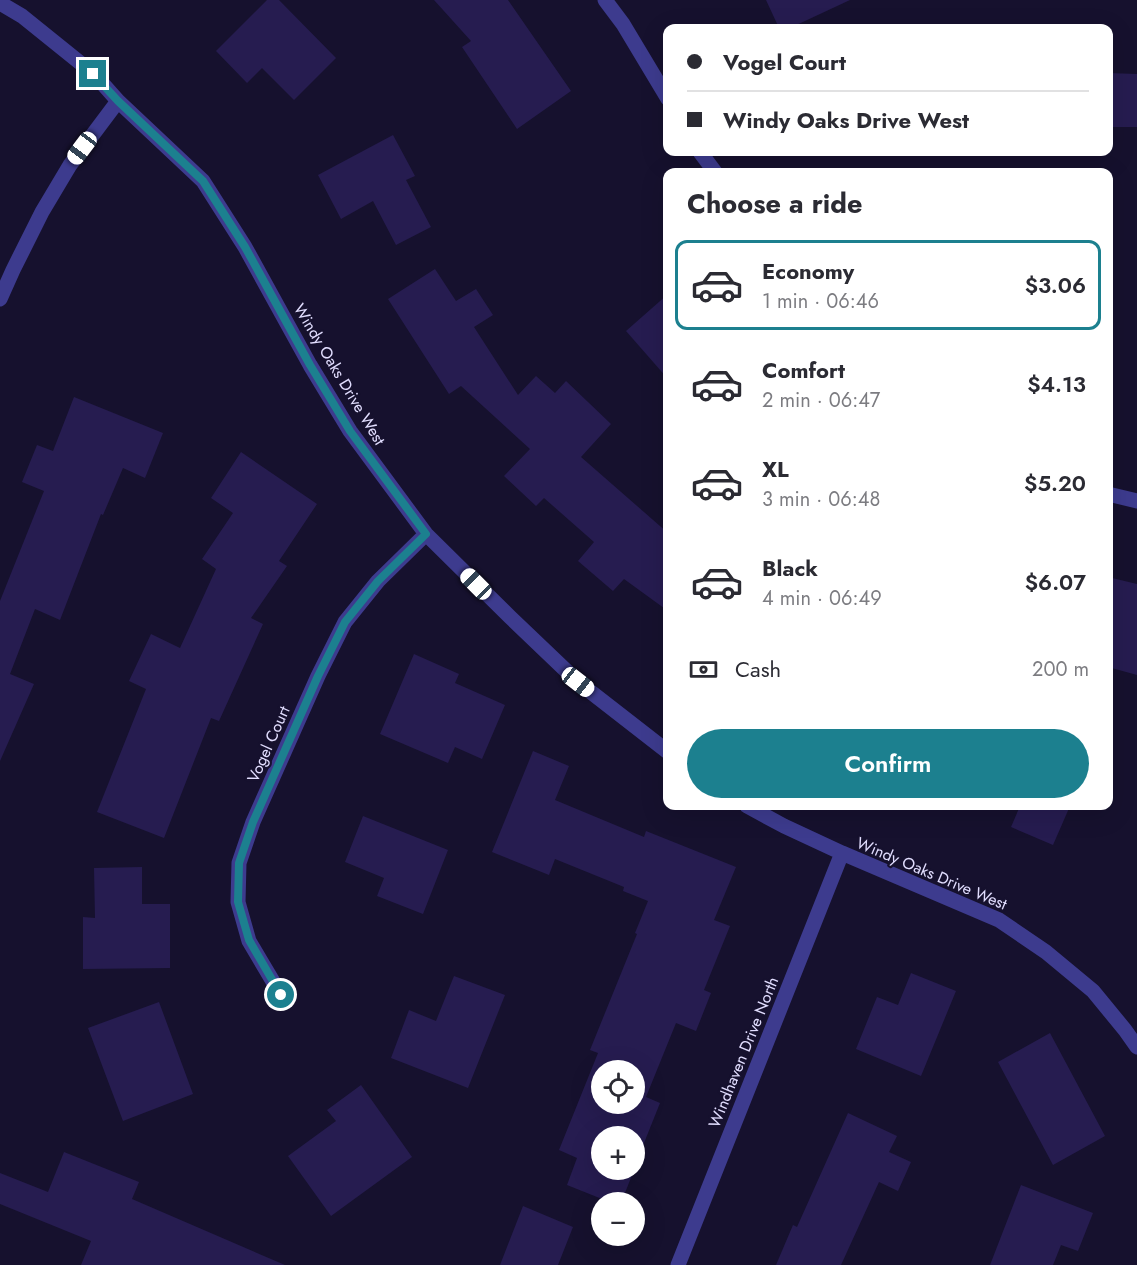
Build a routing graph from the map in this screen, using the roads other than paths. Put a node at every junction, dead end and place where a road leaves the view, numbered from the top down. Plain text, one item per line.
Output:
1 (605, 0) edge
2 (0, 3) edge
3 (663, 91) edge
4 (118, 101) junction
5 (0, 299) edge
6 (1113, 495) edge
7 (1137, 501) edge
8 (426, 534) junction
9 (663, 748) edge
10 (754, 810) edge
11 (842, 853) junction
12 (281, 995) dead end
13 (1137, 1047) edge
14 (678, 1265) edge

1 - 3 street
2 - 4 street, Windy Oaks Drive West
4 - 5 street
4 - 8 street, Windy Oaks Drive West
6 - 7 street
8 - 9 street, Windy Oaks Drive West
8 - 12 street, Vogel Court
10 - 11 street, Windy Oaks Drive West
11 - 13 street, Windy Oaks Drive West
11 - 14 street, Windhaven Drive North

